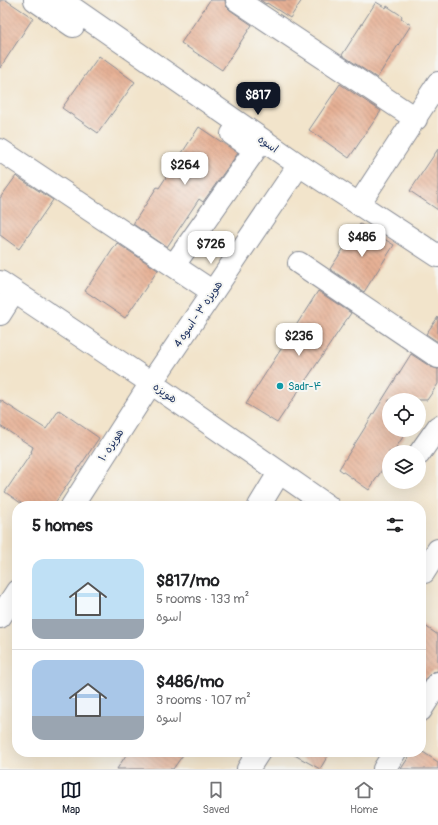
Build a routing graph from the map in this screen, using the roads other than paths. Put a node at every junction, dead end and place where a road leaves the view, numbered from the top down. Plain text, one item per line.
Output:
1 (35, 0) edge
2 (60, 0) edge
3 (237, 0) edge
4 (438, 83) edge
5 (416, 119) junction
6 (0, 150) edge
7 (299, 165) junction
8 (359, 204) junction
9 (438, 256) edge
10 (299, 264) dead end
11 (174, 265) junction
12 (7, 287) edge
13 (213, 292) junction
14 (0, 314) edge
15 (438, 357) edge
16 (151, 383) junction
17 (438, 427) edge
18 (425, 445) edge
19 (279, 473) junction
20 (75, 501) edge
21 (262, 501) edge
22 (321, 501) edge
23 (438, 550) edge
24 (428, 574) edge
25 (12, 599) edge
26 (0, 617) edge
27 (438, 683) edge
28 (426, 702) edge
29 (256, 757) edge
30 (391, 757) edge
31 (248, 769) edge
32 (384, 769) edge

1 - 11 street
2 - 7 street, اسوه
3 - 5 street
4 - 5 street
5 - 8 street
6 - 11 street
7 - 8 street, اسوه
7 - 13 street, هویزه ۳ - اسوه 4
8 - 9 street, اسوه
10 - 15 street
11 - 13 street
12 - 14 street
12 - 16 street, هویزه
13 - 16 street, هویزه ۳ - اسوه 4
16 - 19 street, هویزه
16 - 20 street, هویزه ۱۰
17 - 18 street
19 - 21 street
19 - 22 street, هویزه
23 - 24 street
25 - 26 street
27 - 28 street
29 - 31 street
30 - 32 street

